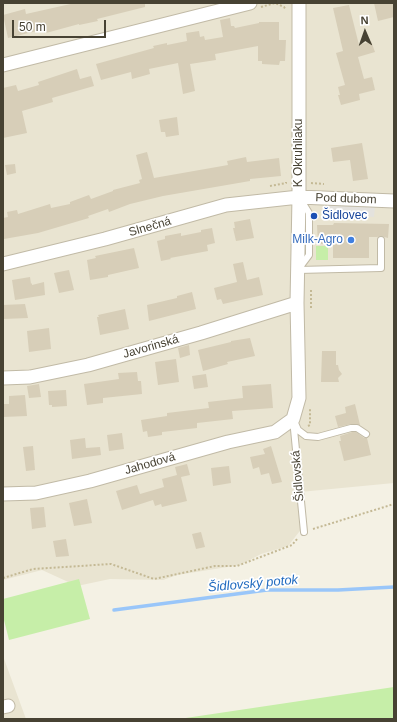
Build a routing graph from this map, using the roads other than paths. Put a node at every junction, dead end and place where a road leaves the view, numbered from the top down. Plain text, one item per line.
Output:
1 (298, 3) edge
2 (255, 5) edge
3 (3, 65) edge
4 (299, 197) junction
5 (394, 201) edge
6 (381, 240) dead end
7 (3, 264) edge
8 (298, 270) junction
9 (297, 303) junction
10 (3, 378) edge
11 (293, 419) junction
12 (366, 434) dead end
13 (3, 494) edge
14 (304, 532) road end

1 - 4 street, K Okruhliaku
2 - 3 street
4 - 5 street, Pod dubom
4 - 7 street, Slnečná
4 - 8 street, K Okruhliaku
6 - 8 lane
8 - 9 street, K Okruhliaku
9 - 10 street, Javorinská
9 - 11 street
11 - 12 lane
11 - 13 street, Jahodová
11 - 14 lane, Šidlovská

